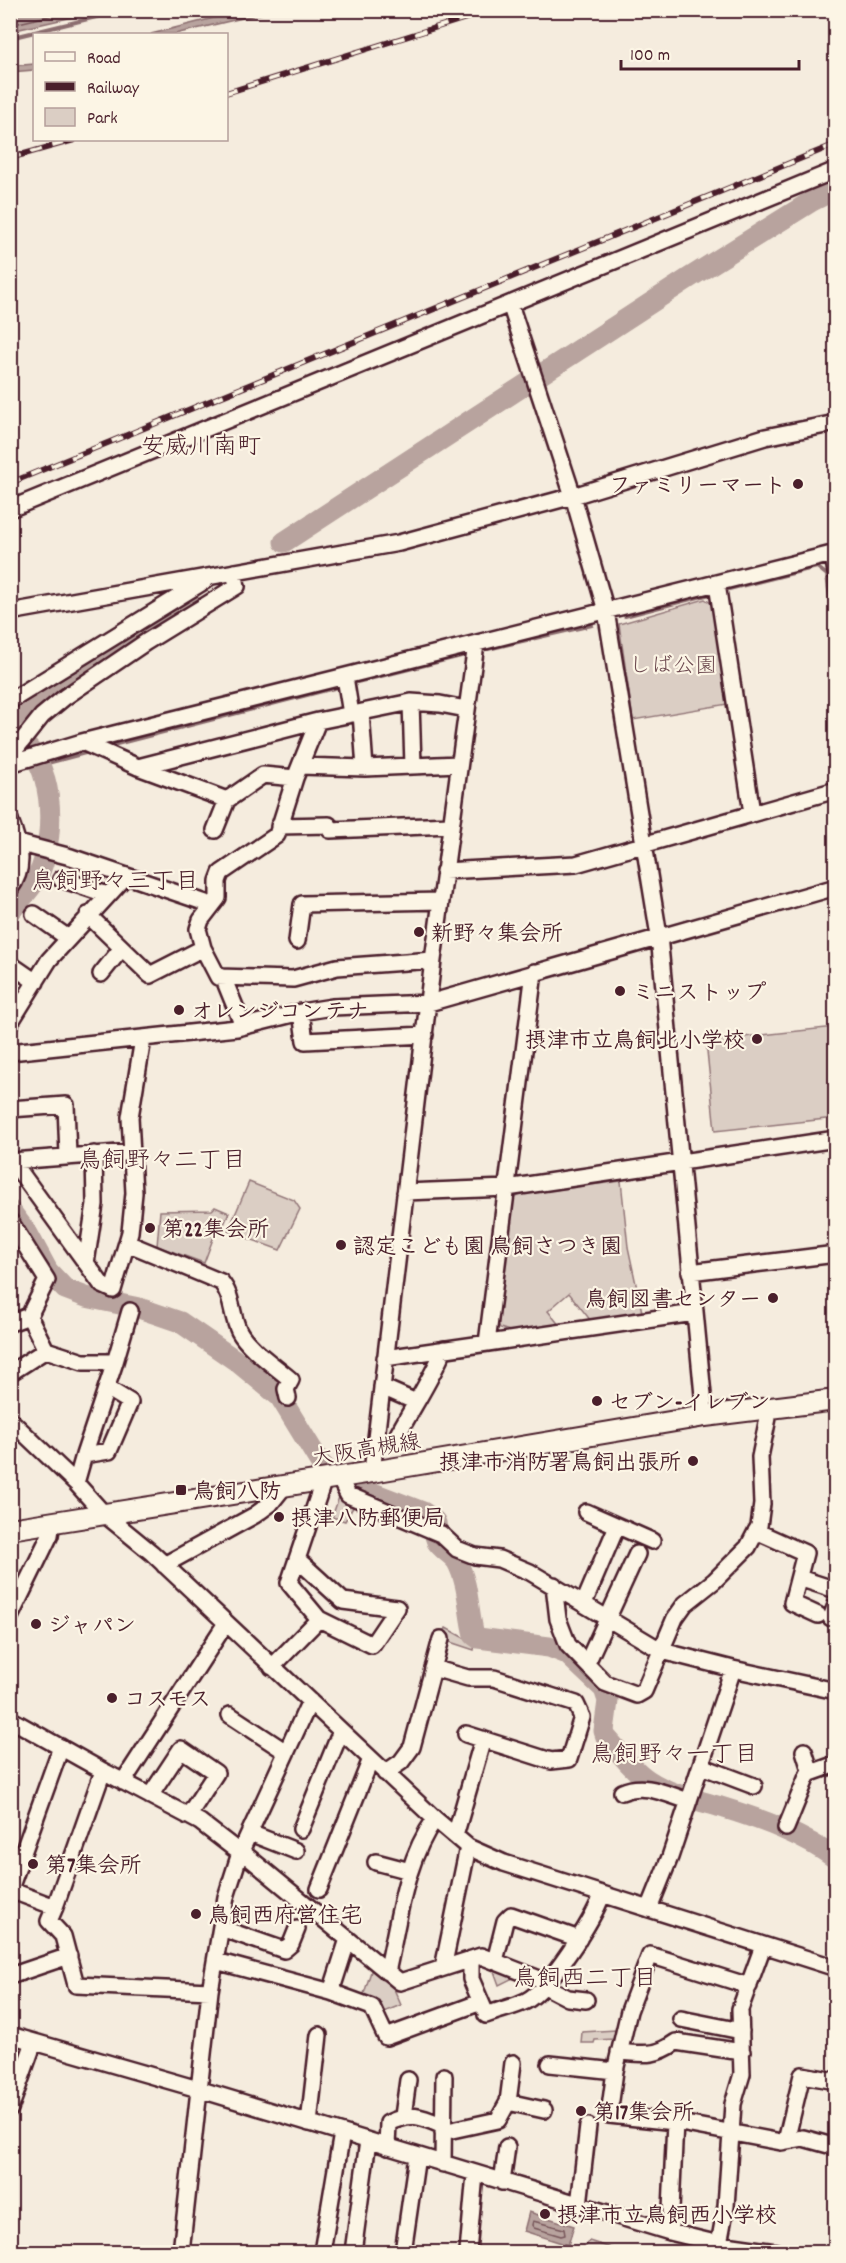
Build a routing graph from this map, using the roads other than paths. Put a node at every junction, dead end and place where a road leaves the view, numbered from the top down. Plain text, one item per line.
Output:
1 (836, 170) edge
2 (510, 304) junction
3 (836, 423) edge
4 (573, 495) junction
5 (10, 509) edge
6 (834, 554) edge
7 (234, 572) junction
8 (836, 573) edge
9 (214, 576) junction
10 (717, 584) junction
11 (606, 611) junction
12 (10, 612) edge
13 (476, 644) junction
14 (345, 677) junction
15 (10, 701) edge
16 (411, 702) junction
17 (466, 709) junction
18 (356, 713) junction
19 (318, 721) junction
20 (92, 746) junction
21 (18, 754) edge
22 (10, 764) edge
23 (459, 764) junction
24 (413, 766) junction
25 (138, 767) junction
26 (365, 768) junction
27 (297, 772) junction
28 (836, 790) edge
29 (227, 800) junction
30 (752, 813) junction
31 (10, 820) edge
32 (450, 825) junction
33 (279, 826) junction
34 (215, 830) dead end
35 (18, 843) junction
36 (645, 844) junction
37 (444, 871) junction
38 (126, 876) junction
39 (61, 879) dead end
40 (836, 887) edge
41 (10, 889) edge
42 (108, 894) junction
43 (441, 901) junction
44 (212, 905) junction
45 (34, 914) dead end
46 (88, 915) junction
47 (659, 936) junction
48 (68, 938) junction
49 (297, 941) dead end
50 (122, 948) junction
51 (203, 948) junction
52 (433, 960) junction
53 (10, 964) edge
54 (534, 972) junction
55 (101, 974) dead end
56 (223, 977) junction
57 (36, 982) junction
58 (429, 1003) junction
59 (301, 1012) junction
60 (10, 1023) edge
61 (243, 1026) junction
62 (425, 1035) junction
63 (142, 1039) junction
64 (10, 1052) edge
65 (10, 1109) edge
66 (836, 1140) edge
67 (132, 1152) junction
68 (94, 1154) junction
69 (68, 1155) junction
70 (11, 1159) edge
71 (680, 1162) junction
72 (507, 1188) junction
73 (405, 1192) junction
74 (10, 1221) edge
75 (127, 1243) junction
76 (836, 1254) edge
77 (86, 1263) junction
78 (690, 1272) junction
79 (130, 1311) dead end
80 (694, 1312) junction
81 (29, 1316) junction
82 (10, 1323) edge
83 (487, 1343) junction
84 (444, 1349) junction
85 (46, 1350) junction
86 (385, 1358) junction
87 (115, 1362) junction
88 (10, 1373) edge
89 (382, 1387) junction
90 (107, 1388) junction
91 (288, 1398) dead end
92 (836, 1400) edge
93 (416, 1402) junction
94 (770, 1408) junction
95 (705, 1416) junction
96 (10, 1420) edge
97 (396, 1438) dead end
98 (84, 1455) junction
99 (372, 1472) junction
100 (331, 1478) junction
101 (76, 1483) junction
102 (286, 1484) junction
103 (586, 1512) dead end
104 (103, 1513) junction
105 (52, 1523) junction
106 (617, 1526) junction
107 (10, 1529) edge
108 (756, 1531) junction
109 (652, 1541) dead end
110 (637, 1554) dead end
111 (297, 1559) junction
112 (164, 1565) junction
113 (799, 1578) junction
114 (554, 1585) junction
115 (836, 1590) edge
116 (584, 1603) junction
117 (828, 1613) edge
118 (10, 1617) edge
119 (608, 1618) junction
120 (319, 1619) junction
121 (226, 1623) junction
122 (441, 1639) dead end
123 (662, 1651) junction
124 (587, 1664) junction
125 (272, 1667) junction
126 (433, 1668) junction
127 (733, 1669) junction
128 (836, 1690) edge
129 (309, 1701) junction
130 (230, 1715) dead end
131 (10, 1719) edge
132 (341, 1731) junction
133 (466, 1734) dead end
134 (483, 1739) junction
135 (61, 1747) junction
136 (804, 1751) dead end
137 (286, 1752) junction
138 (371, 1759) junction
139 (836, 1764) edge
140 (701, 1766) junction
141 (103, 1771) junction
142 (386, 1773) junction
143 (812, 1773) junction
144 (123, 1782) junction
145 (754, 1786) dead end
146 (622, 1792) dead end
147 (150, 1796) junction
148 (689, 1799) junction
149 (188, 1816) junction
150 (435, 1819) junction
151 (786, 1828) dead end
152 (301, 1829) dead end
153 (250, 1833) junction
154 (455, 1836) junction
155 (468, 1847) junction
156 (296, 1851) dead end
157 (241, 1852) junction
158 (376, 1862) dead end
159 (410, 1871) junction
160 (319, 1889) dead end
161 (10, 1890) edge
162 (602, 1895) junction
163 (55, 1907) junction
164 (649, 1909) junction
165 (221, 1928) junction
166 (297, 1929) dead end
167 (579, 1939) junction
168 (348, 1940) junction
169 (763, 1946) junction
170 (69, 1956) junction
171 (471, 1959) junction
172 (216, 1961) junction
173 (495, 1961) junction
174 (443, 1968) junction
175 (836, 1968) edge
176 (387, 1972) junction
177 (10, 1976) edge
178 (545, 1983) junction
179 (749, 1986) junction
180 (210, 1991) junction
181 (331, 1992) junction
182 (586, 2000) dead end
183 (485, 2012) junction
184 (681, 2019) dead end
185 (741, 2031) junction
186 (10, 2035) edge
187 (319, 2035) dead end
188 (34, 2042) junction
189 (619, 2052) junction
190 (742, 2052) junction
191 (513, 2063) dead end
192 (550, 2064) dead end
193 (615, 2071) junction
194 (444, 2076) dead end
195 (408, 2080) dead end
196 (836, 2081) edge
197 (198, 2089) junction
198 (508, 2102) junction
199 (10, 2109) edge
200 (544, 2110) dead end
201 (403, 2116) junction
202 (675, 2122) junction
203 (309, 2123) junction
204 (588, 2126) dead end
205 (443, 2129) junction
206 (342, 2133) junction
207 (730, 2133) junction
208 (368, 2141) junction
209 (786, 2141) junction
210 (507, 2146) dead end
211 (387, 2147) junction
212 (836, 2147) edge
213 (417, 2156) junction
214 (443, 2164) junction
215 (475, 2174) junction
216 (502, 2182) junction
217 (579, 2205) junction
218 (670, 2232) junction
219 (714, 2246) edge
220 (181, 2253) edge
221 (322, 2253) edge
222 (353, 2253) edge
223 (404, 2253) edge
224 (468, 2253) edge
225 (776, 2253) edge

1 - 2 street
2 - 4 street
2 - 5 street
3 - 4 street
4 - 7 street
4 - 11 street
6 - 8 street
6 - 10 street
7 - 9 street
7 - 21 street
9 - 12 street
9 - 15 street
10 - 11 street
10 - 30 street
11 - 13 street
11 - 36 street
13 - 14 street
13 - 17 street
14 - 18 street
14 - 20 street
16 - 17 street
16 - 18 street
16 - 24 street
17 - 23 street
18 - 19 street
18 - 26 street
19 - 25 street
19 - 27 street
20 - 21 street
20 - 25 street
21 - 22 street
23 - 24 street
23 - 32 street
24 - 26 street
25 - 29 street
26 - 27 street
27 - 29 street
27 - 33 street
28 - 30 street
29 - 34 street
30 - 36 street
31 - 35 street
32 - 33 street
32 - 37 street
33 - 44 street
35 - 38 street
35 - 41 street
36 - 37 street
36 - 47 street
37 - 43 street
38 - 42 street
38 - 44 street
39 - 42 street
40 - 47 street
42 - 46 street
43 - 49 street
43 - 52 street
44 - 51 street
45 - 48 street
46 - 48 street
46 - 50 street
47 - 54 street
47 - 71 street
48 - 57 street
50 - 51 street
50 - 55 street
51 - 56 street
52 - 56 street
52 - 58 street
53 - 57 street
54 - 58 street
54 - 72 street
56 - 61 street
57 - 60 street
58 - 59 street
58 - 62 street
59 - 61 street
59 - 62 street
61 - 63 street
62 - 73 street
63 - 64 street
63 - 67 street
65 - 69 street
66 - 71 street
67 - 68 street
67 - 75 street
68 - 69 street
68 - 77 street
69 - 70 street
70 - 77 street
71 - 72 street
71 - 78 street
72 - 73 street
72 - 83 street
73 - 86 street
74 - 81 street
75 - 77 street
75 - 91 street
76 - 78 street
78 - 80 street
79 - 87 street
80 - 83 street
80 - 95 street
81 - 82 street
81 - 85 street
83 - 84 street
84 - 86 street
84 - 93 street
85 - 87 street
85 - 88 street
86 - 89 street
87 - 90 street
89 - 93 street
89 - 99 street
90 - 98 street
90 - 98 street
92 - 94 main road, 大阪高槻線
93 - 97 street
94 - 95 main road, 大阪高槻線
94 - 108 street
95 - 99 main road, 大阪高槻線
96 - 101 street
98 - 101 street
99 - 100 main road, 大阪高槻線
100 - 102 main road, 大阪高槻線
100 - 111 street
100 - 114 street
101 - 104 street
102 - 104 main road, 大阪高槻線
102 - 112 street
103 - 106 street
104 - 105 main road, 大阪高槻線
104 - 112 street
105 - 107 main road, 大阪高槻線
105 - 118 street
106 - 109 street
106 - 116 street
108 - 113 street
108 - 123 street
110 - 119 street
111 - 120 street
111 - 120 street
112 - 121 street
113 - 115 street
113 - 117 street
114 - 116 street
114 - 124 street
116 - 119 street
119 - 123 street
119 - 124 street
120 - 125 street
121 - 125 street
121 - 144 street
122 - 126 street
123 - 124 street
123 - 127 street
125 - 129 street
126 - 134 street
126 - 142 street
127 - 128 street
127 - 140 street
129 - 132 street
129 - 137 street
130 - 137 street
131 - 135 street
132 - 138 street
132 - 152 street
133 - 134 street
134 - 154 street
135 - 141 street
135 - 161 street
136 - 143 street
137 - 153 street
138 - 142 street
138 - 160 street
139 - 143 street
140 - 145 street
140 - 148 street
141 - 144 street
141 - 163 street
142 - 150 street
143 - 151 street
144 - 147 street
146 - 148 street
147 - 149 street
147 - 149 street
148 - 164 street
149 - 157 street
150 - 154 street
150 - 159 street
153 - 156 street
153 - 157 street
154 - 155 street
155 - 162 street
155 - 174 street
157 - 165 street
157 - 168 street
158 - 159 street
159 - 176 street
161 - 163 street
162 - 164 street
162 - 167 street
163 - 170 street
164 - 169 street
165 - 166 street
165 - 172 street
167 - 173 street
167 - 178 street
168 - 176 street
168 - 181 street
169 - 175 street
169 - 179 street
170 - 177 street
170 - 180 street
171 - 173 street
171 - 174 street
171 - 183 street
172 - 180 street
172 - 181 street
173 - 178 street
174 - 176 street
178 - 182 street
178 - 183 street
179 - 185 street
179 - 189 street
180 - 197 street
181 - 183 street
184 - 185 street
185 - 190 street
186 - 188 street
187 - 203 street
188 - 197 street
188 - 199 street
189 - 190 street
189 - 193 street
190 - 207 street
191 - 198 street
192 - 193 street
193 - 202 street
194 - 205 street
195 - 201 street
196 - 209 street
197 - 203 street
197 - 220 street
198 - 200 street
198 - 205 street
201 - 205 street
201 - 211 street
202 - 207 street
202 - 218 street
203 - 206 street
204 - 217 street
205 - 214 street
206 - 208 street
206 - 221 street
207 - 209 street
207 - 219 street
208 - 211 street
208 - 222 street
209 - 212 street
210 - 216 street
211 - 213 street
213 - 214 street
213 - 223 street
214 - 215 street
215 - 216 street
215 - 224 street
216 - 217 street
217 - 218 street
218 - 219 street
219 - 225 street

